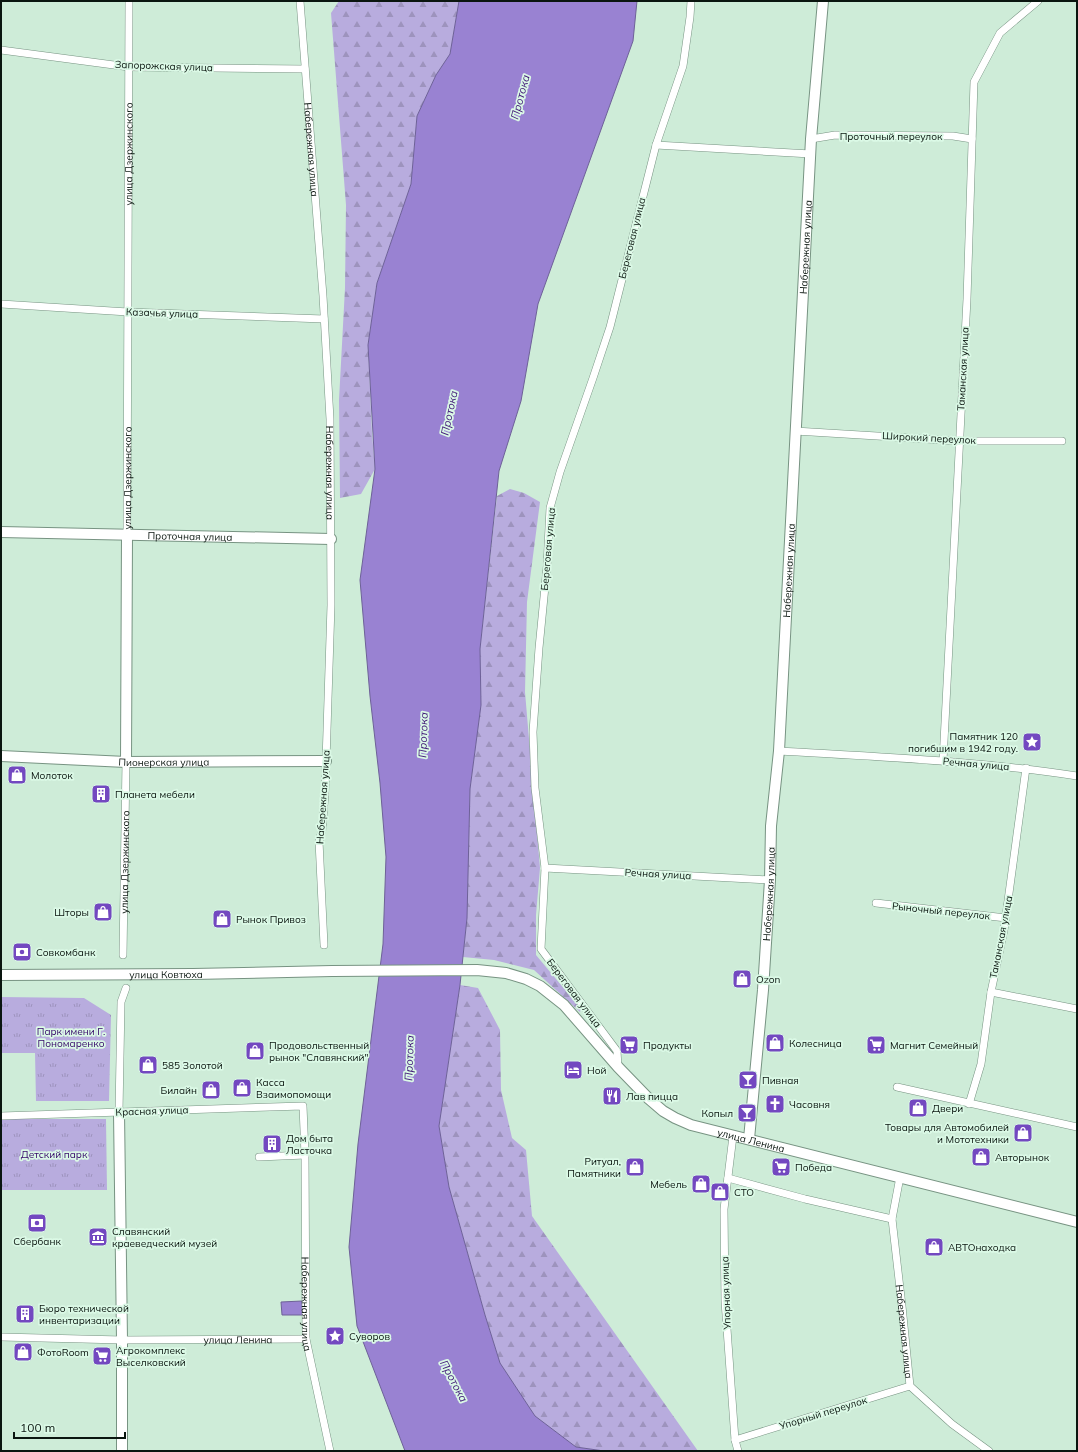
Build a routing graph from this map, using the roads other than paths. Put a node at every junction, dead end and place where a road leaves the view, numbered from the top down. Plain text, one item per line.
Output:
1 (129, 1) edge
2 (300, 1) edge
3 (691, 1) edge
4 (823, 1) edge
5 (1038, 1) edge
6 (1, 50) edge
7 (129, 67) junction
8 (305, 70) junction
9 (811, 139) junction
10 (972, 139) junction
11 (656, 145) junction
12 (810, 154) junction
13 (1, 304) edge
14 (128, 312) junction
15 (324, 319) junction
16 (795, 431) junction
17 (959, 441) junction
18 (1062, 441) dead end
19 (1, 532) edge
20 (127, 535) junction
21 (331, 539) junction
22 (779, 751) junction
23 (1, 756) edge
24 (326, 761) junction
25 (942, 761) junction
26 (126, 762) junction
27 (1026, 768) junction
28 (1077, 776) edge
29 (545, 868) junction
30 (770, 880) junction
31 (876, 903) dead end
32 (1006, 918) junction
33 (324, 945) dead end
34 (123, 955) dead end
35 (477, 970) joint
36 (1, 975) edge
37 (126, 988) dead end
38 (990, 992) junction
39 (1077, 1009) edge
40 (618, 1068) junction
41 (896, 1088) dead end
42 (969, 1104) junction
43 (302, 1106) joint
44 (119, 1112) junction
45 (1, 1116) edge
46 (1077, 1127) edge
47 (733, 1136) junction
48 (749, 1140) junction
49 (305, 1155) junction
50 (260, 1158) dead end
51 (900, 1177) junction
52 (728, 1178) junction
53 (892, 1220) junction
54 (1077, 1222) edge
55 (1, 1337) edge
56 (306, 1339) junction
57 (122, 1340) junction
58 (910, 1386) junction
59 (735, 1440) junction
60 (122, 1451) edge
61 (330, 1451) edge
62 (738, 1451) edge
63 (989, 1451) edge

1 - 7 street, улица Дзержинского
2 - 8 street, Набережная улица
3 - 11 street, Береговая улица
4 - 9 street, Набережная улица
5 - 10 street, Таманская улица
6 - 7 street, Запорожская улица
7 - 8 street, Запорожская улица
7 - 14 street, улица Дзержинского
8 - 15 street, Набережная улица
9 - 10 street, Проточный переулок
9 - 12 street, Набережная улица
10 - 17 street, Таманская улица
11 - 12 street
11 - 29 street, Береговая улица
12 - 16 street, Набережная улица
13 - 14 street, Казачья улица
14 - 15 street, Казачья улица
14 - 20 street, улица Дзержинского
15 - 21 street, Набережная улица
16 - 17 street, Широкий переулок
16 - 22 street, Набережная улица
17 - 18 street, Широкий переулок
17 - 25 street, Таманская улица
19 - 20 street, Проточная улица
20 - 21 street, Проточная улица
20 - 26 street, улица Дзержинского
21 - 24 street, Набережная улица
22 - 25 street, Речная улица
22 - 30 street, Набережная улица
23 - 26 street, Пионерская улица
24 - 26 street, Пионерская улица
24 - 33 street, Набережная улица
25 - 27 street, Речная улица
26 - 34 street, улица Дзержинского
27 - 28 street, Речная улица
27 - 32 street, Таманская улица
29 - 30 street, Речная улица
29 - 40 street, Береговая улица
30 - 48 street, Набережная улица
31 - 32 street, Рыночный переулок
32 - 38 street, Таманская улица
35 - 36 street, улица Ковтюха
35 - 40 street, улица Ленина
37 - 44 street
38 - 39 street
38 - 42 street, Таманская улица
40 - 47 street, улица Ленина
41 - 42 street
42 - 46 street
43 - 44 street, Красная улица
43 - 49 street, Набережная улица
44 - 45 street, Красная улица
44 - 57 street
47 - 48 street, улица Ленина
47 - 52 street, Упорная улица
48 - 51 street, улица Ленина
49 - 50 street
49 - 56 street, Набережная улица
51 - 53 street, Набережная улица
51 - 54 street, улица Ленина
52 - 53 street
52 - 59 street, Упорная улица
53 - 58 street, Набережная улица
55 - 57 street, улица Ленина
56 - 57 street, улица Ленина
56 - 61 street, Набережная улица
57 - 60 street
58 - 59 street, Упорный переулок
58 - 63 street, Набережная улица
59 - 62 street, Упорная улица

